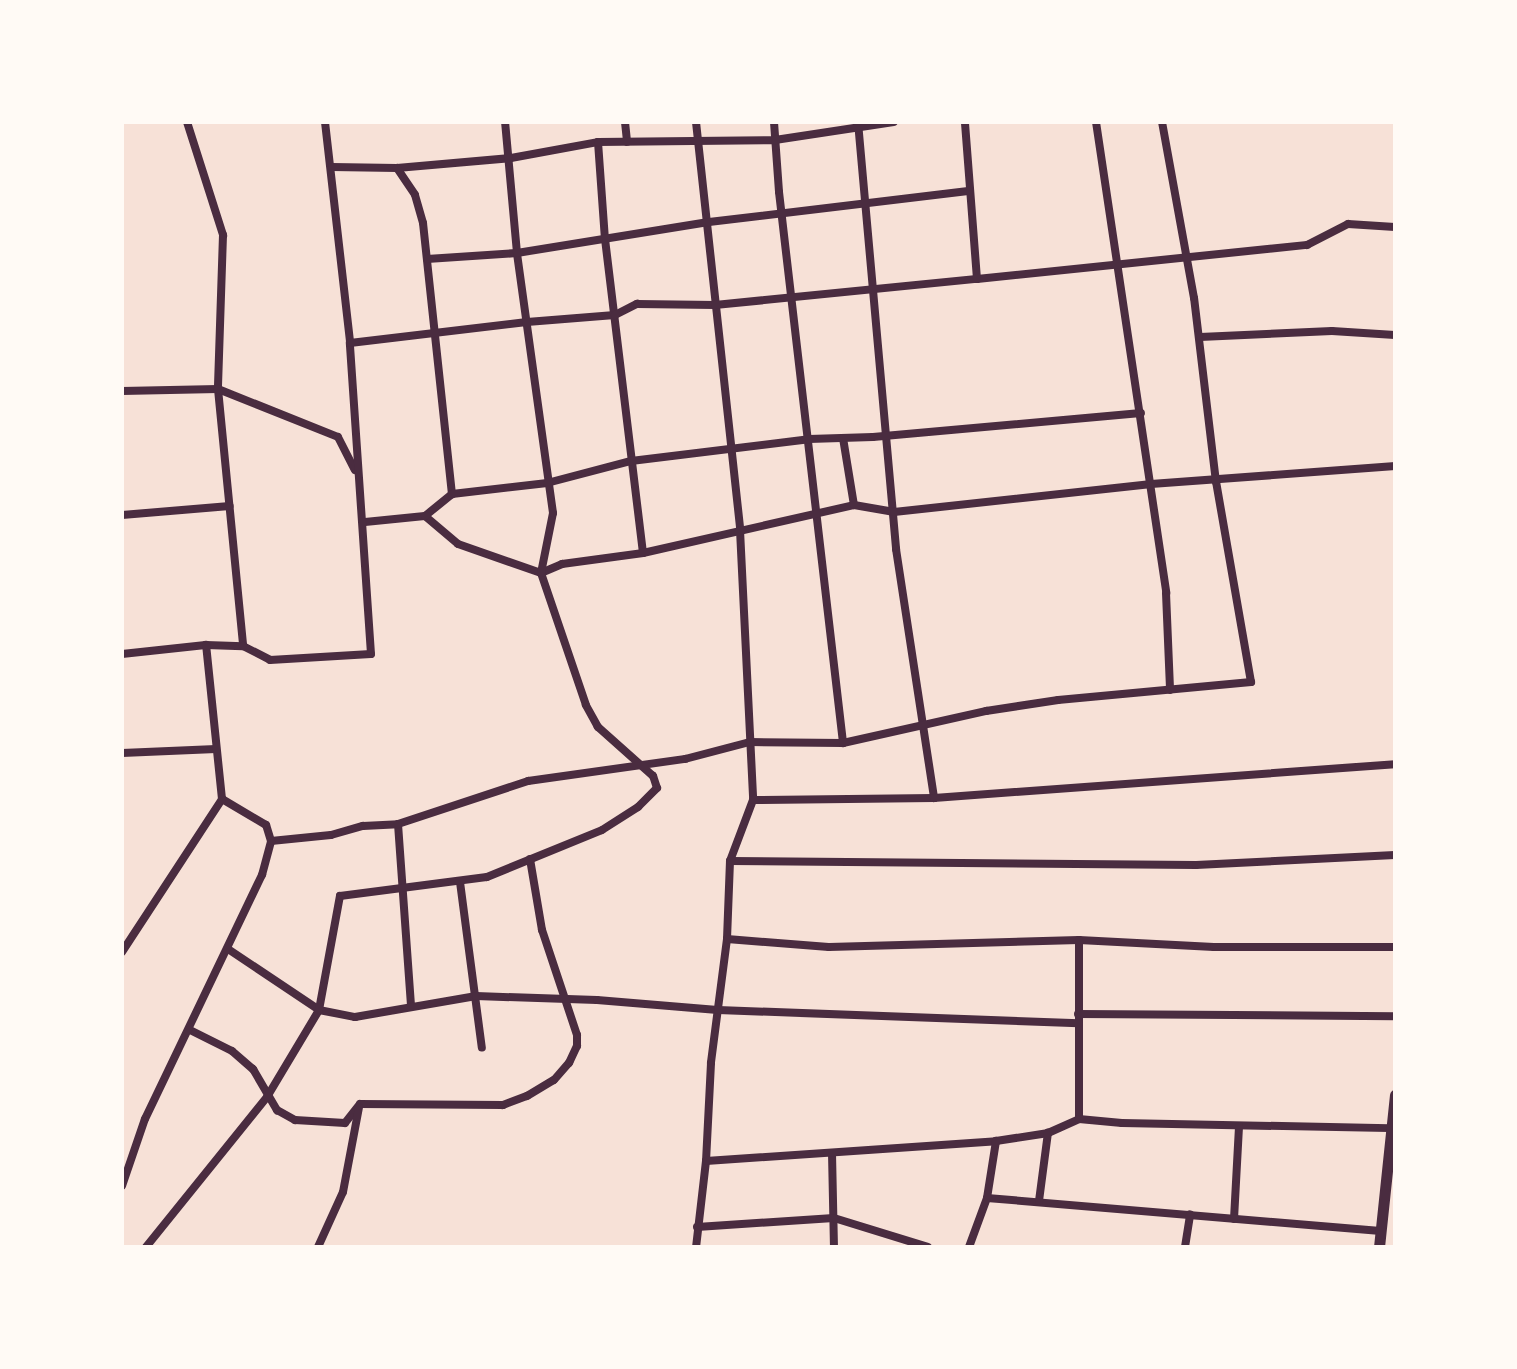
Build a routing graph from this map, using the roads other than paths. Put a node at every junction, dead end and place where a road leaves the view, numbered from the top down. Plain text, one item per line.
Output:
1 (187, 122) edge
2 (325, 122) edge
3 (505, 122) edge
4 (625, 122) edge
5 (696, 122) edge
6 (774, 122) edge
7 (894, 122) edge
8 (965, 122) edge
9 (1096, 122) edge
10 (1162, 122) edge
11 (858, 126) edge
12 (698, 140) junction
13 (775, 140) junction
14 (598, 142) junction
15 (627, 142) junction
16 (511, 158) junction
17 (332, 167) junction
18 (397, 168) junction
19 (968, 191) junction
20 (865, 204) junction
21 (782, 215) junction
22 (709, 222) junction
23 (1395, 227) edge
24 (605, 239) junction
25 (517, 253) junction
26 (427, 259) junction
27 (1187, 259) junction
28 (1115, 265) junction
29 (977, 279) junction
30 (874, 290) junction
31 (791, 300) junction
32 (715, 305) junction
33 (615, 315) junction
34 (527, 322) junction
35 (436, 335) junction
36 (1395, 335) edge
37 (1200, 337) junction
38 (350, 343) junction
39 (218, 389) junction
40 (122, 391) edge
41 (1141, 413) junction
42 (884, 435) junction
43 (843, 438) junction
44 (809, 439) junction
45 (729, 450) junction
46 (631, 461) junction
47 (1395, 466) edge
48 (358, 476) junction
49 (1216, 482) junction
50 (547, 483) junction
51 (1151, 484) junction
52 (452, 494) junction
53 (854, 505) junction
54 (230, 506) junction
55 (818, 512) junction
56 (894, 512) junction
57 (122, 515) edge
58 (425, 516) junction
59 (365, 522) junction
60 (740, 530) junction
61 (643, 553) junction
62 (541, 573) junction
63 (206, 645) junction
64 (243, 646) junction
65 (122, 654) edge
66 (1170, 690) junction
67 (922, 725) junction
68 (750, 742) junction
69 (843, 743) junction
70 (216, 749) junction
71 (122, 753) edge
72 (639, 763) junction
73 (1395, 764) edge
74 (934, 798) junction
75 (222, 799) junction
76 (753, 800) junction
77 (398, 824) junction
78 (271, 841) junction
79 (1395, 855) edge
80 (530, 859) junction
81 (730, 861) junction
82 (460, 882) junction
83 (401, 889) junction
84 (727, 939) junction
85 (1079, 940) junction
86 (1395, 947) edge
87 (228, 949) junction
88 (122, 952) edge
89 (476, 996) junction
90 (564, 1000) junction
91 (411, 1006) junction
92 (319, 1010) junction
93 (718, 1010) junction
94 (1395, 1016) edge
95 (1078, 1018) junction
96 (190, 1030) junction
97 (482, 1048) dead end
98 (1395, 1095) edge
99 (267, 1097) junction
100 (360, 1104) junction
101 (1079, 1119) junction
102 (1239, 1126) junction
103 (1389, 1128) junction
104 (1048, 1133) junction
105 (996, 1141) junction
106 (832, 1153) junction
107 (706, 1161) junction
108 (122, 1186) edge
109 (1390, 1193) edge
110 (987, 1198) junction
111 (1039, 1201) junction
112 (1190, 1214) junction
113 (834, 1218) junction
114 (1234, 1219) junction
115 (697, 1227) junction
116 (1381, 1231) junction
117 (146, 1247) edge
118 (318, 1247) edge
119 (696, 1247) edge
120 (834, 1247) edge
121 (928, 1247) edge
122 (969, 1247) edge
123 (1185, 1247) edge
124 (1379, 1247) edge

1 - 39 street
2 - 17 street
3 - 16 street
4 - 15 street
5 - 12 street
6 - 13 street
7 - 11 street
8 - 19 street
9 - 28 street
10 - 27 street
11 - 13 street
11 - 20 street
12 - 13 street
12 - 15 street
12 - 22 street
13 - 21 street
14 - 15 street
14 - 16 street
14 - 24 street
16 - 18 street
16 - 25 street
17 - 18 street
17 - 38 street
18 - 26 street
19 - 20 street
19 - 29 street
20 - 21 street
20 - 30 street
21 - 22 street
21 - 31 street
22 - 24 street
22 - 32 street
23 - 27 street
24 - 25 street
24 - 33 street
25 - 26 street
25 - 34 street
26 - 35 street
27 - 28 street
27 - 37 street
28 - 29 street
28 - 41 street
29 - 30 street
30 - 31 street
30 - 42 street
31 - 32 street
31 - 44 street
32 - 33 street
32 - 45 street
33 - 34 street
33 - 46 street
34 - 35 street
34 - 50 street
35 - 38 street
35 - 52 street
36 - 37 street
37 - 49 street
38 - 48 street
39 - 40 street
39 - 48 street
39 - 54 street
41 - 42 street
41 - 51 street
42 - 43 street
42 - 56 street
43 - 44 street
43 - 53 street
44 - 45 street
44 - 55 street
45 - 46 street
45 - 60 street
46 - 50 street
46 - 61 street
47 - 49 street
48 - 59 street
49 - 51 street
49 - 66 street
50 - 52 street
50 - 62 street
51 - 56 street
51 - 66 street
52 - 58 street
53 - 55 street
53 - 56 street
54 - 57 street
54 - 64 street
55 - 60 street
55 - 69 street
56 - 67 street
58 - 59 street
58 - 62 street
59 - 64 street
60 - 61 street
60 - 68 street
61 - 62 street
62 - 72 street
63 - 64 street
63 - 65 street
63 - 70 street
66 - 67 street
67 - 69 street
67 - 74 street
68 - 69 street
68 - 72 street
68 - 76 street
70 - 71 street
70 - 75 street
72 - 77 street
72 - 80 street
73 - 74 street
74 - 76 street
75 - 78 street
75 - 88 street
76 - 81 street
77 - 78 street
77 - 83 street
78 - 87 street
79 - 81 street
80 - 82 street
80 - 90 street
81 - 84 street
82 - 83 street
82 - 89 street
83 - 91 street
83 - 92 street
84 - 85 street
84 - 93 street
85 - 86 street
85 - 95 street
87 - 92 street
87 - 96 street
89 - 90 street
89 - 91 street
89 - 97 street
90 - 93 street
90 - 100 street
91 - 92 street
92 - 99 street
93 - 95 street
93 - 107 street
94 - 95 street
95 - 101 street
96 - 99 street
96 - 108 street
98 - 103 street
99 - 100 street
99 - 117 street
100 - 118 street
101 - 102 street
101 - 104 street
102 - 103 street
102 - 114 street
103 - 109 street
104 - 105 street
104 - 111 street
105 - 106 street
105 - 110 street
106 - 107 street
106 - 113 street
107 - 115 street
109 - 116 street
110 - 111 street
110 - 122 street
111 - 112 street
112 - 114 street
112 - 123 street
113 - 115 street
113 - 120 street
113 - 121 street
114 - 116 street
115 - 119 street
116 - 124 street

